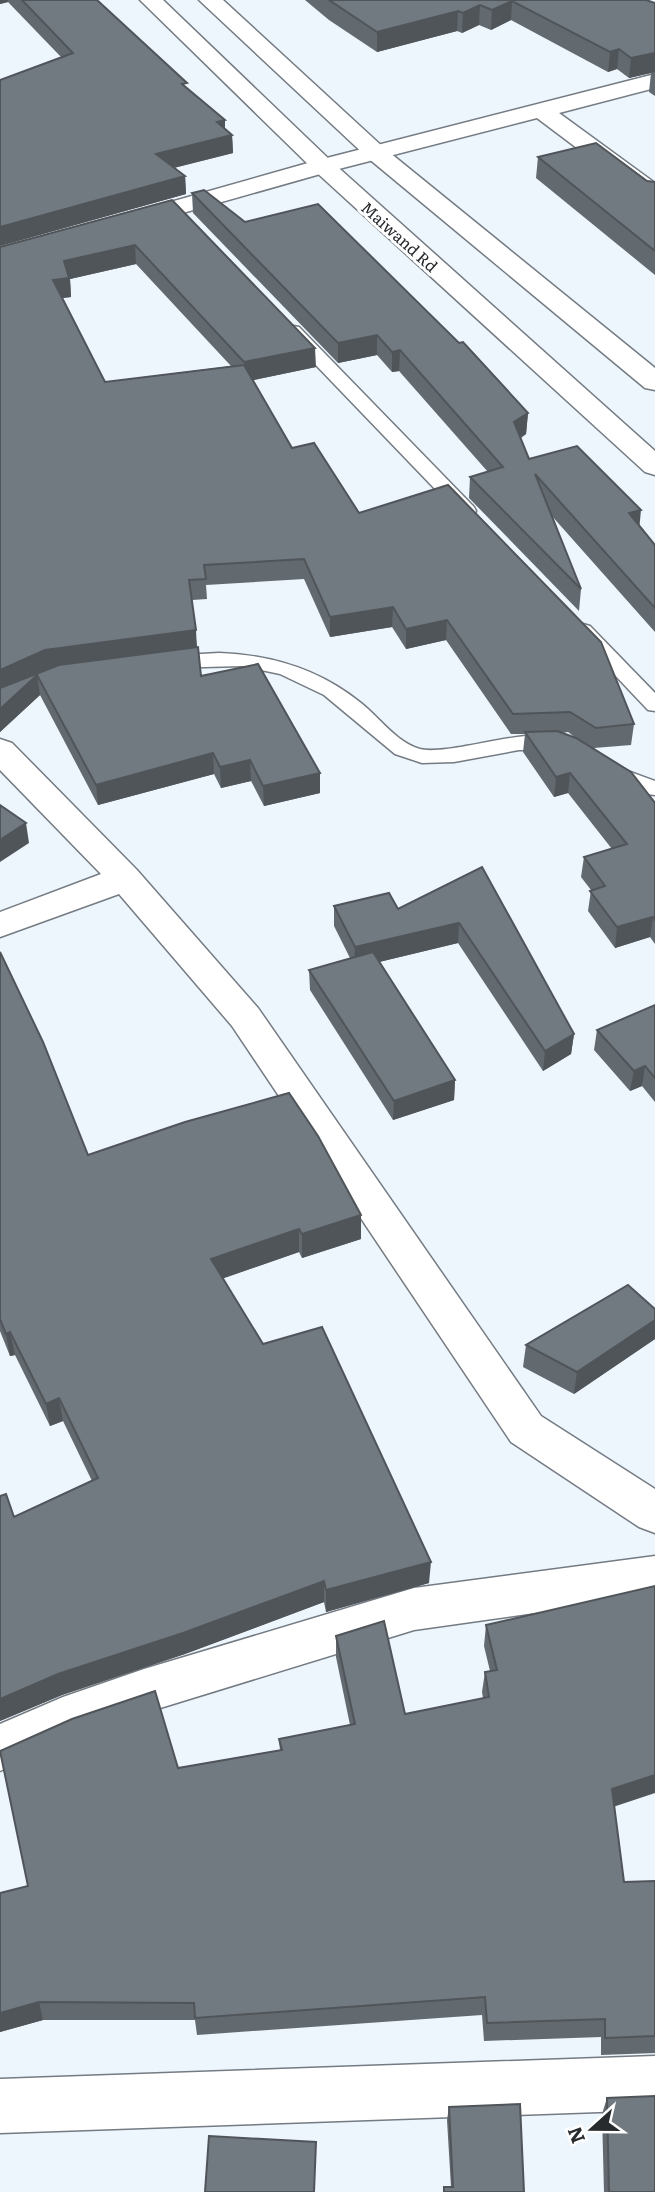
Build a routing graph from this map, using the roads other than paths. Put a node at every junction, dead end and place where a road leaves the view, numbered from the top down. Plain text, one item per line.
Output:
1 (150, 0) edge
2 (211, 0) edge
3 (655, 81) edge
4 (542, 111) junction
5 (376, 153) junction
6 (323, 166) junction
7 (655, 195) edge
8 (108, 228) edge
9 (281, 318) edge
10 (655, 382) edge
11 (655, 466) edge
12 (482, 527) edge
13 (569, 616) edge
14 (151, 664) edge
15 (655, 705) edge
16 (576, 749) edge
17 (0, 750) edge
18 (594, 762) edge
19 (655, 788) edge
20 (125, 878) junction
21 (0, 925) edge
22 (655, 1513) edge
23 (655, 1576) edge
24 (0, 1748) edge
25 (655, 2084) edge
26 (0, 2106) edge

1 - 6 street, Maiwand Rd
2 - 5 street
3 - 4 street
4 - 5 street
4 - 7 street
5 - 6 street
5 - 10 street
6 - 8 street
6 - 11 street, Maiwand Rd
9 - 12 lane
13 - 15 lane
14 - 16 lane
17 - 20 street
18 - 19 lane
20 - 21 street
20 - 22 street
23 - 24 street
25 - 26 street

